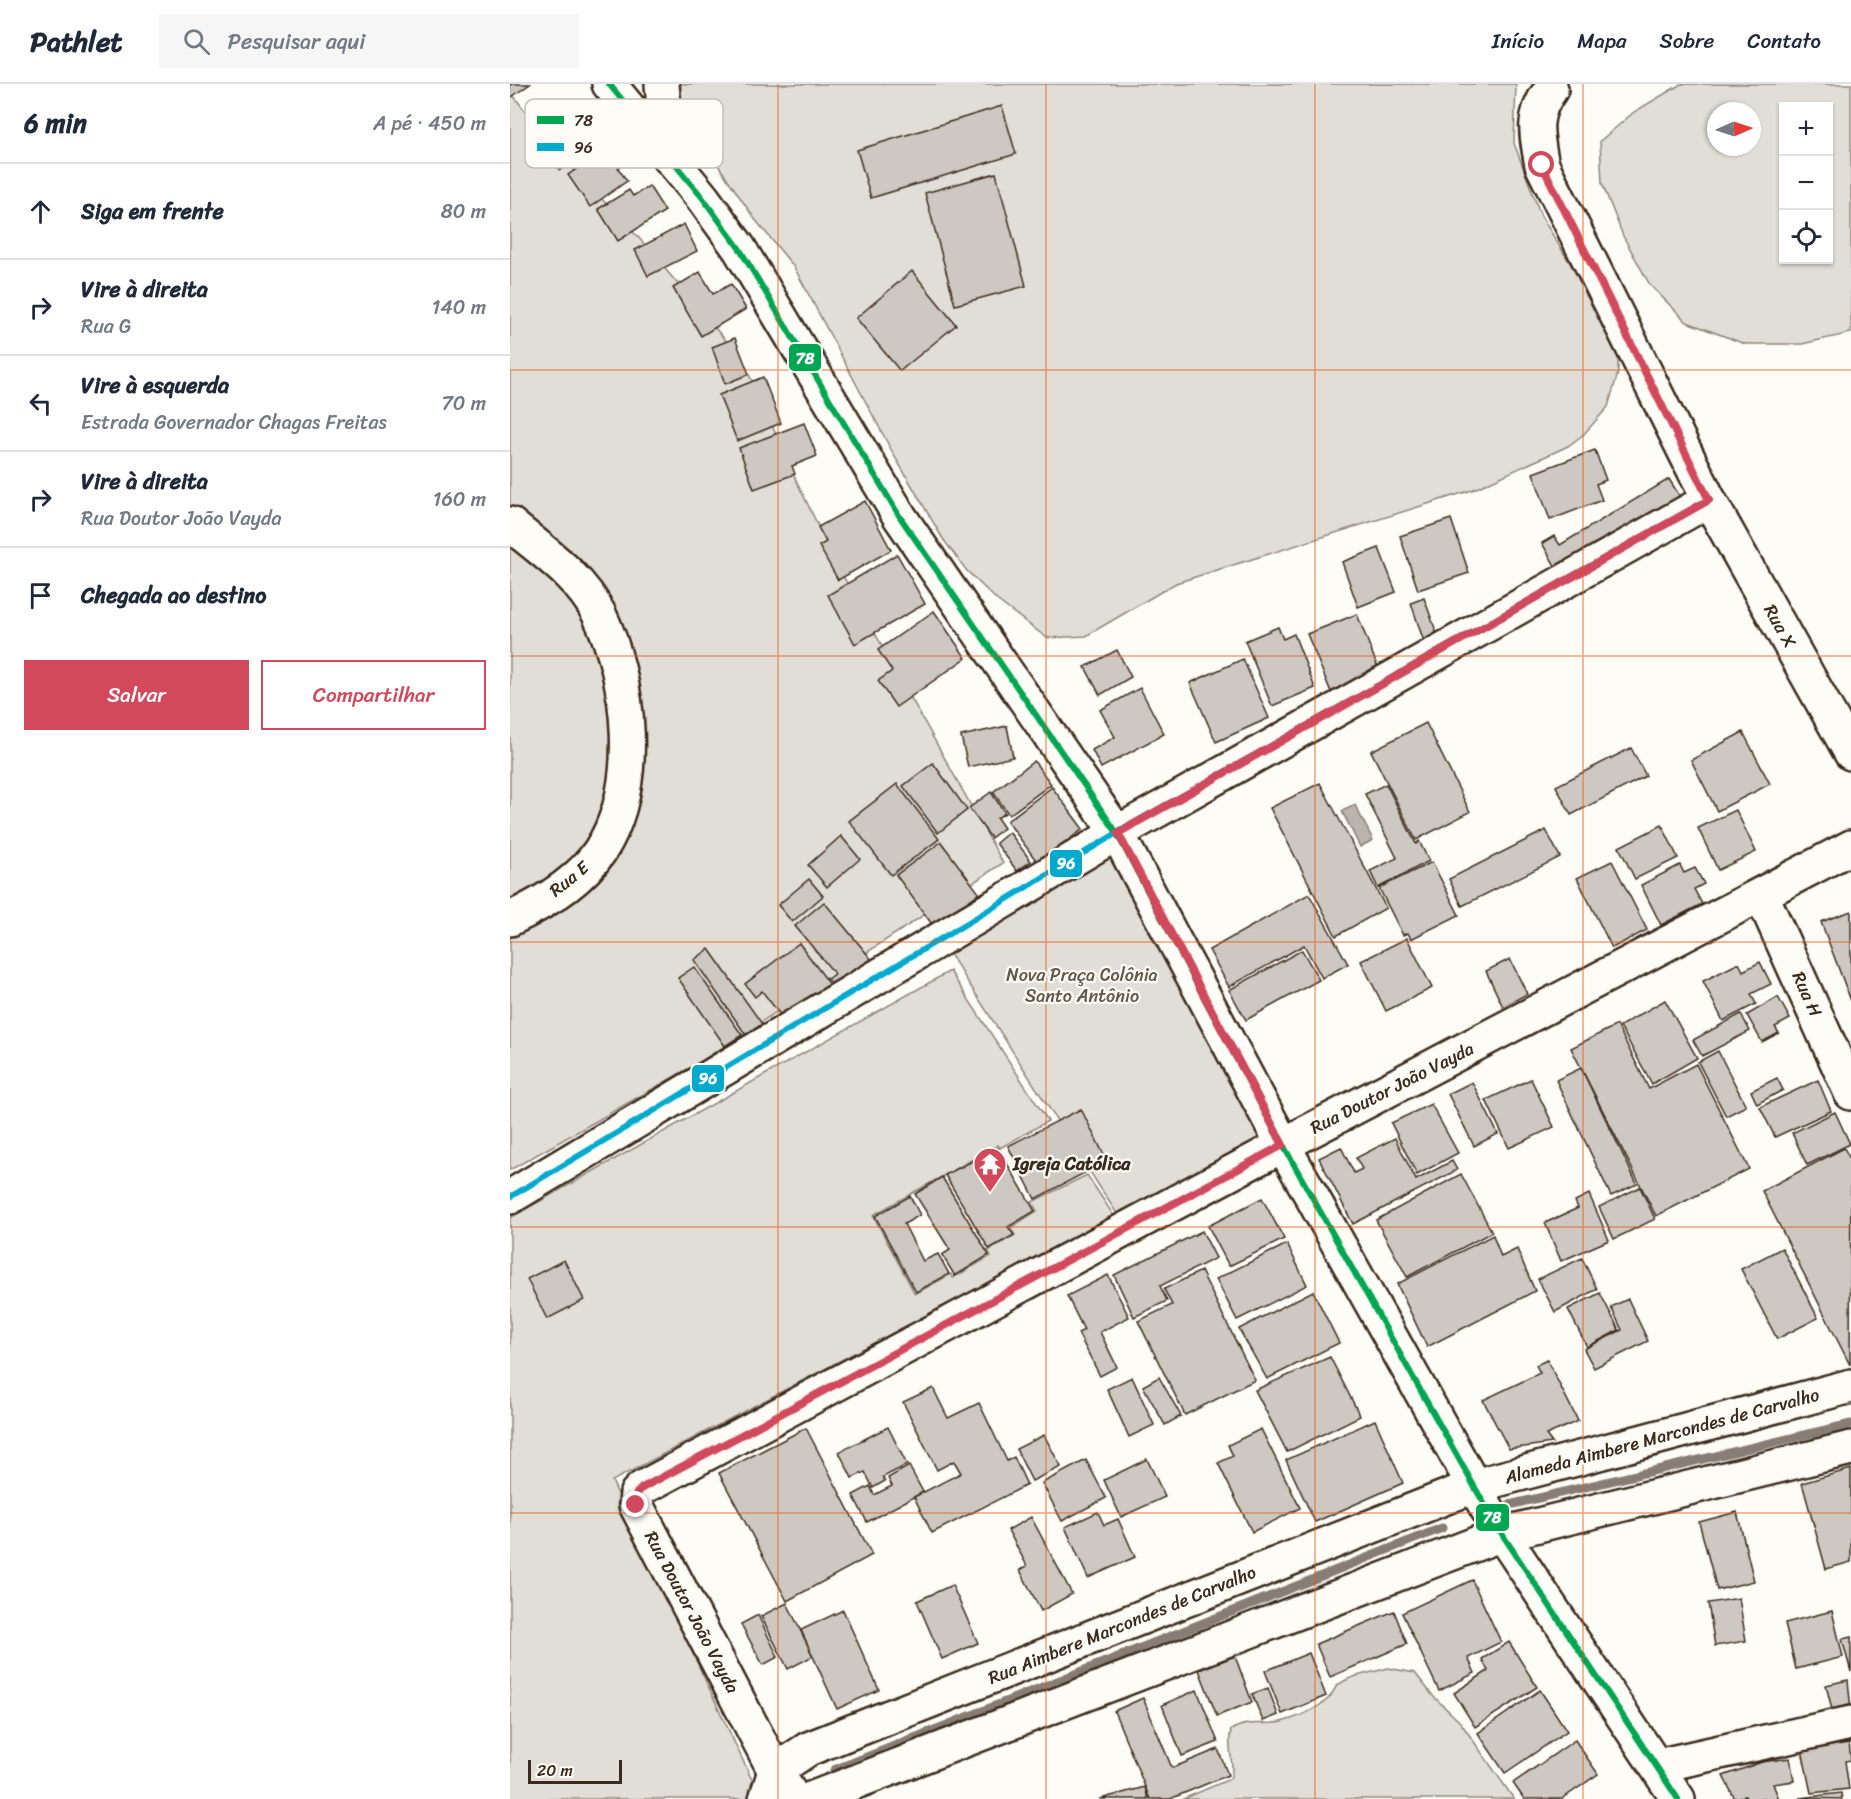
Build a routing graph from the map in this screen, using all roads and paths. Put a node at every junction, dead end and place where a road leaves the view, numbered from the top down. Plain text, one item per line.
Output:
1 (609, 84) edge
2 (662, 84) edge
3 (1551, 89) dead end
4 (621, 99) edge
5 (663, 99) edge
6 (677, 168) edge
7 (1709, 500) junction
8 (510, 524) edge
9 (1851, 753) edge
10 (1118, 833) junction
11 (1851, 848) edge
12 (1762, 896) junction
13 (510, 919) edge
14 (1851, 1093) edge
15 (1283, 1145) junction
16 (510, 1197) edge
17 (1851, 1386) edge
18 (1851, 1448) edge
19 (1474, 1486) junction
20 (1502, 1534) junction
21 (1851, 1723) edge
22 (808, 1749) junction
23 (1657, 1766) junction
24 (770, 1785) edge
25 (854, 1793) edge
26 (794, 1799) edge
27 (811, 1799) edge
28 (1678, 1799) edge

1 - 4 street
2 - 5 street
3 - 7 street, Rua X
6 - 10 street
7 - 9 street, Rua X
7 - 10 street
8 - 13 street, Rua E
10 - 15 street
10 - 16 street
11 - 12 street, Rua Doutor João Vayda
12 - 14 street, Rua H
12 - 15 street, Rua Doutor João Vayda
15 - 19 street
15 - 24 street, Rua Doutor João Vayda
17 - 19 street, Alameda Aimbere Marcondes de Carvalho
18 - 20 street
19 - 20 street
19 - 22 street, Rua Aimbere Marcondes de Carvalho
20 - 23 street
20 - 25 street
21 - 23 street
22 - 24 street, Rua Aimbere Marcondes de Carvalho
22 - 25 street
23 - 28 street
24 - 26 street, Rua Doutor João Vayda
25 - 27 street

